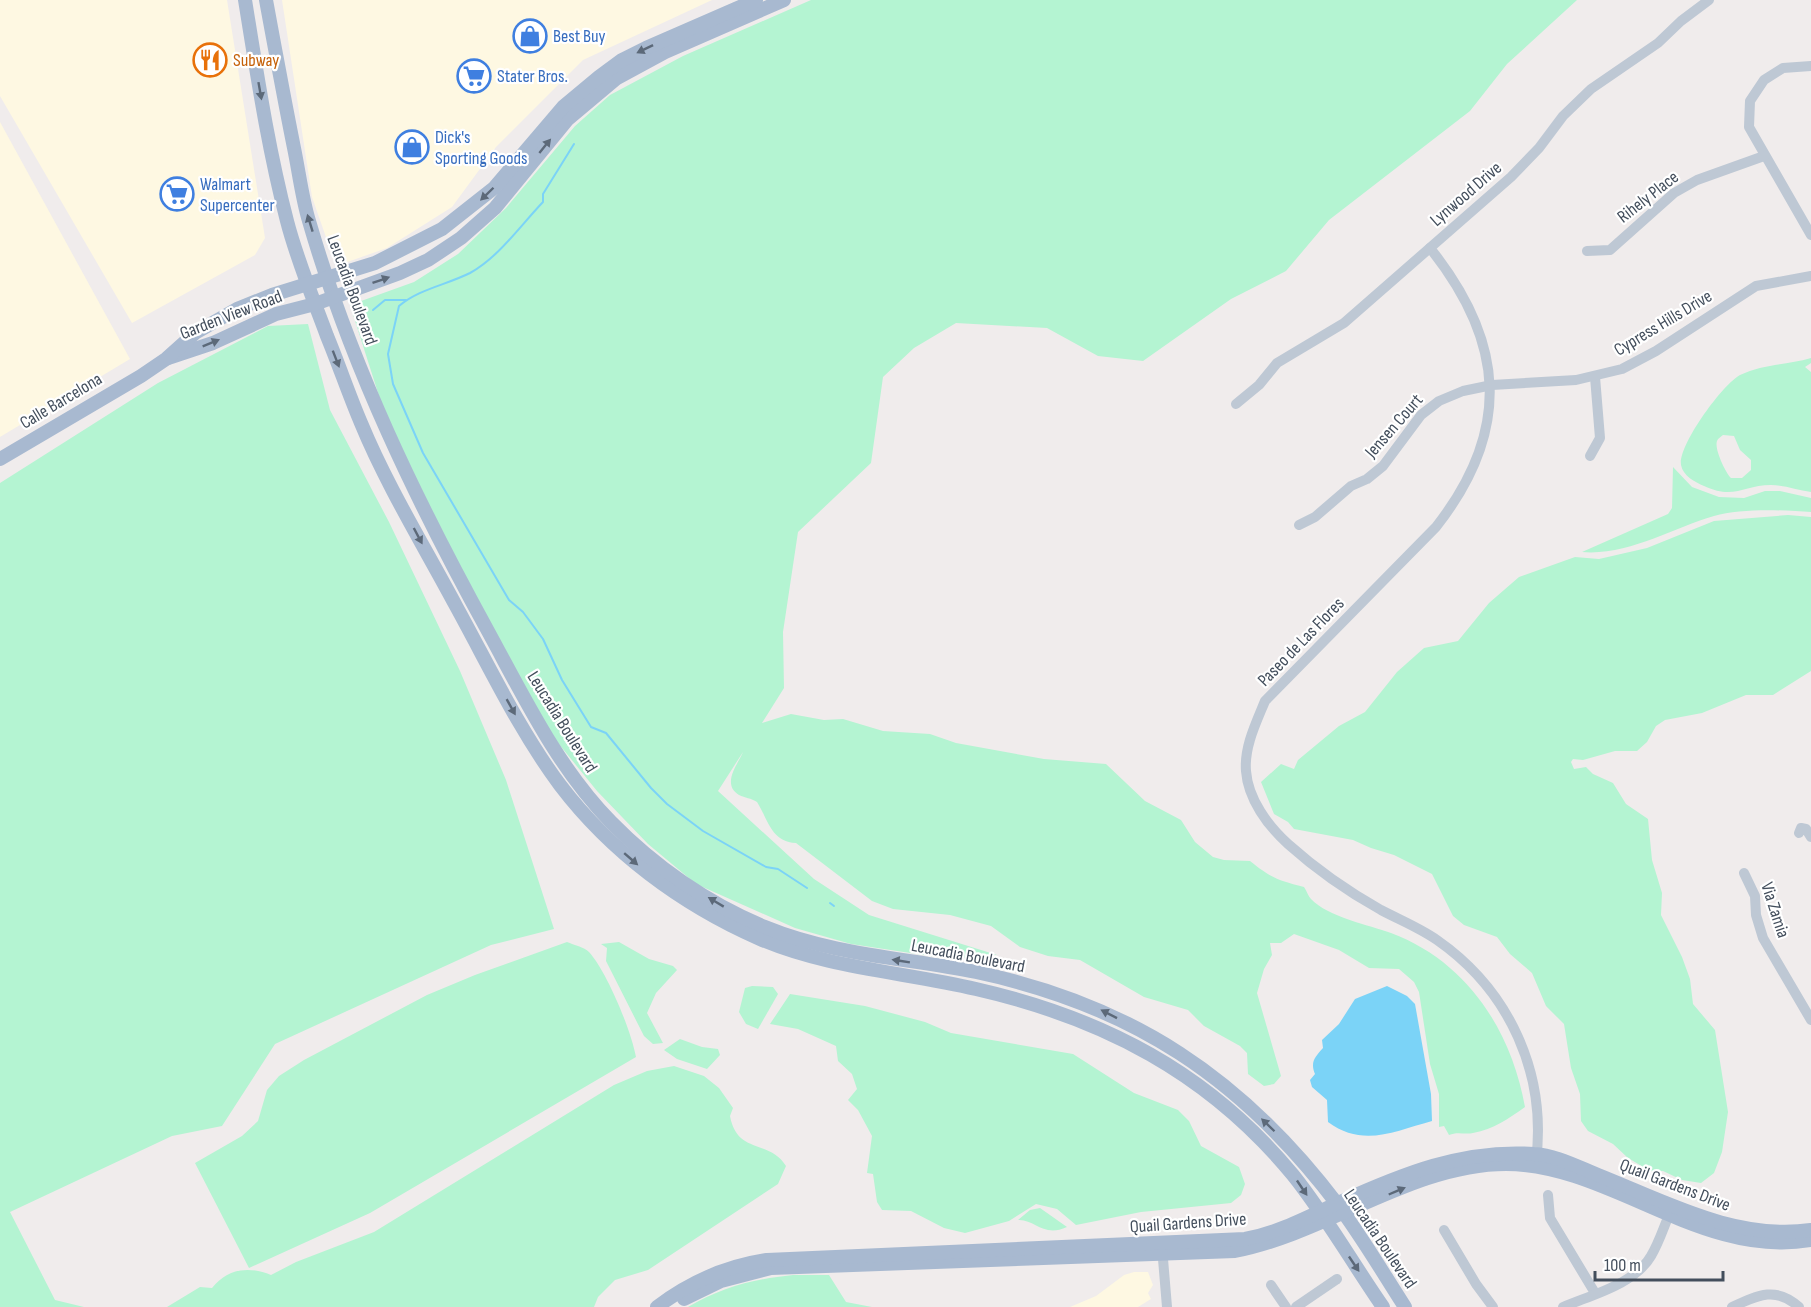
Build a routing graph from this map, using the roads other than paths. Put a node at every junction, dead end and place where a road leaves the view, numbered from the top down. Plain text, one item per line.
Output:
1 (245, 0) edge
2 (266, 0) edge
3 (756, 0) edge
4 (784, 0) edge
5 (1709, 0) edge
6 (1811, 66) edge
7 (1764, 156) junction
8 (1811, 235) edge
9 (1430, 248) junction
10 (1587, 251) dead end
11 (1811, 276) edge
12 (328, 278) junction
13 (308, 284) junction
14 (335, 296) junction
15 (315, 304) junction
16 (166, 359) junction
17 (141, 376) joint
18 (1595, 377) junction
19 (1492, 385) junction
20 (1236, 404) dead end
21 (1590, 456) dead end
22 (0, 459) edge
23 (1299, 525) dead end
24 (1798, 832) dead end
25 (1811, 837) edge
26 (1744, 873) dead end
27 (1811, 1020) edge
28 (1537, 1160) junction
29 (1548, 1196) dead end
30 (1340, 1208) junction
31 (1671, 1209) junction
32 (1322, 1217) junction
33 (1444, 1230) dead end
34 (1811, 1230) edge
35 (1811, 1240) edge
36 (1162, 1249) junction
37 (1337, 1279) dead end
38 (1271, 1285) dead end
39 (1595, 1293) junction
40 (657, 1307) edge
41 (673, 1307) edge
42 (1167, 1307) edge
43 (1286, 1307) edge
44 (1296, 1307) edge
45 (1383, 1307) edge
46 (1405, 1307) edge
47 (1493, 1307) edge
48 (1563, 1307) edge
49 (1732, 1307) edge
50 (1799, 1307) edge

1 -> 13 main road, Leucadia Boulevard
12 -> 2 main road, Leucadia Boulevard
3 -> 12 main road, Garden View Road
14 -> 4 main road, Garden View Road
5 - 9 street, Lynwood Drive
6 - 7 street
7 - 8 street
7 - 10 street, Rihely Place
9 - 19 street, Paseo de Las Flores
9 - 20 street, Lynwood Drive
11 - 18 street, Cypress Hills Drive
12 - 13 main road, Garden View Road
12 - 14 main road, Leucadia Boulevard
13 - 15 main road, Leucadia Boulevard
13 - 16 main road, Garden View Road
14 - 15 main road, Garden View Road
30 -> 14 main road, Leucadia Boulevard
16 -> 15 main road, Garden View Road
15 -> 32 main road, Leucadia Boulevard
16 - 17 main road, Garden View Road
17 - 22 main road, Calle Barcelona
18 - 19 street, Cypress Hills Drive
18 - 21 street
19 - 23 street, Jensen Court
19 - 28 street, Paseo de Las Flores
24 - 25 street
26 - 27 street, Via Zamia
28 - 30 main road, Quail Gardens Drive
28 - 31 main road, Quail Gardens Drive
29 - 39 street
30 - 32 main road, Quail Gardens Drive
30 - 46 main road, Leucadia Boulevard
31 - 34 main road, Quail Gardens Drive
31 - 35 main road, Quail Gardens Drive
31 - 39 street
32 - 36 main road, Quail Gardens Drive
32 -> 45 main road, Leucadia Boulevard
33 - 47 street
36 - 40 main road, Quail Gardens Drive
36 - 41 main road, Quail Gardens Drive
36 - 42 street
37 - 44 street
38 - 43 street
39 - 48 street
49 - 50 street

